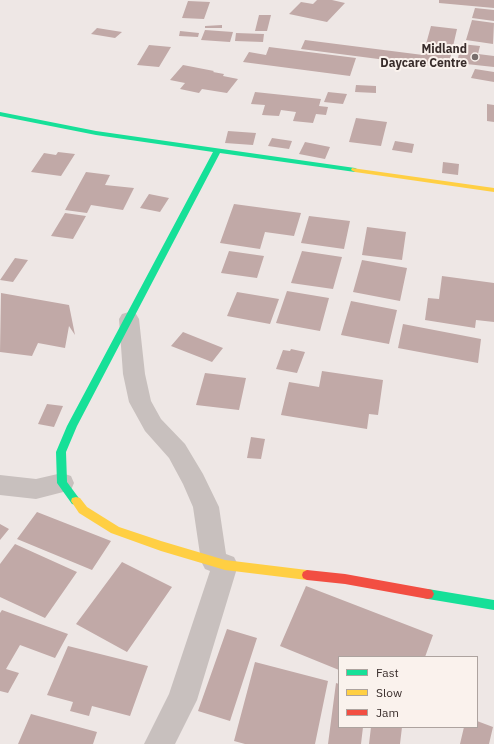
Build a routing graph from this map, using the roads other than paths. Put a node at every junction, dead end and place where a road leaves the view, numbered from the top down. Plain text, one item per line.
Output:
1 (0, 114) edge
2 (217, 151) junction
3 (494, 190) edge
4 (129, 319) junction
5 (62, 483) junction
6 (0, 486) edge
7 (220, 563) junction
8 (494, 605) edge
9 (159, 744) edge

1 - 2 street
2 - 3 street
2 - 4 street
4 - 5 street
4 - 7 street
5 - 6 street
5 - 7 street
7 - 8 street
7 - 9 street

